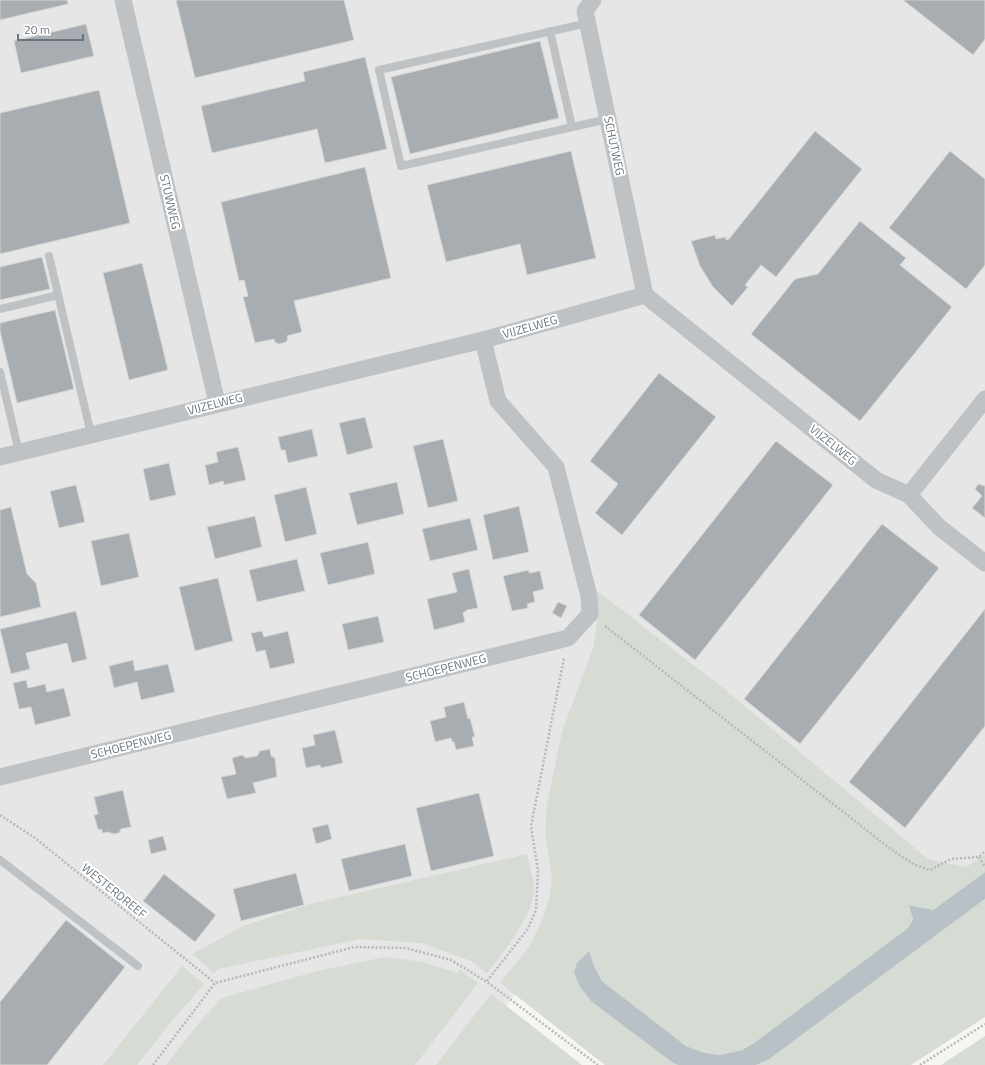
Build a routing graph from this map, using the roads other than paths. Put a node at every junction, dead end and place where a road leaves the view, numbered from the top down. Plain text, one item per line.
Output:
1 (123, 0) edge
2 (593, 0) edge
3 (588, 23) junction
4 (550, 31) junction
5 (608, 119) junction
6 (572, 128) junction
7 (49, 256) dead end
8 (58, 295) junction
9 (645, 295) junction
10 (0, 309) edge
11 (483, 340) junction
12 (0, 372) edge
13 (985, 400) edge
14 (217, 403) junction
15 (91, 434) junction
16 (19, 452) junction
17 (0, 457) edge
18 (910, 495) junction
19 (985, 563) edge
20 (0, 777) edge
21 (0, 860) edge
22 (138, 966) dead end

1 - 14 street, STUWWEG
2 - 3 street, SCHUTWEG
3 - 4 lane
3 - 5 street, SCHUTWEG
4 - 6 lane
4 - 6 lane
5 - 6 lane
5 - 9 street, SCHUTWEG
7 - 8 lane
8 - 10 lane
8 - 15 lane
9 - 11 street, VIJZELWEG
9 - 18 street, VIJZELWEG
11 - 14 street, VIJZELWEG
11 - 20 street, SCHOEPENWEG
12 - 16 lane
13 - 18 street
14 - 15 street, VIJZELWEG
15 - 16 street, VIJZELWEG
16 - 17 street, VIJZELWEG
18 - 19 street, VIJZELWEG
21 - 22 lane

